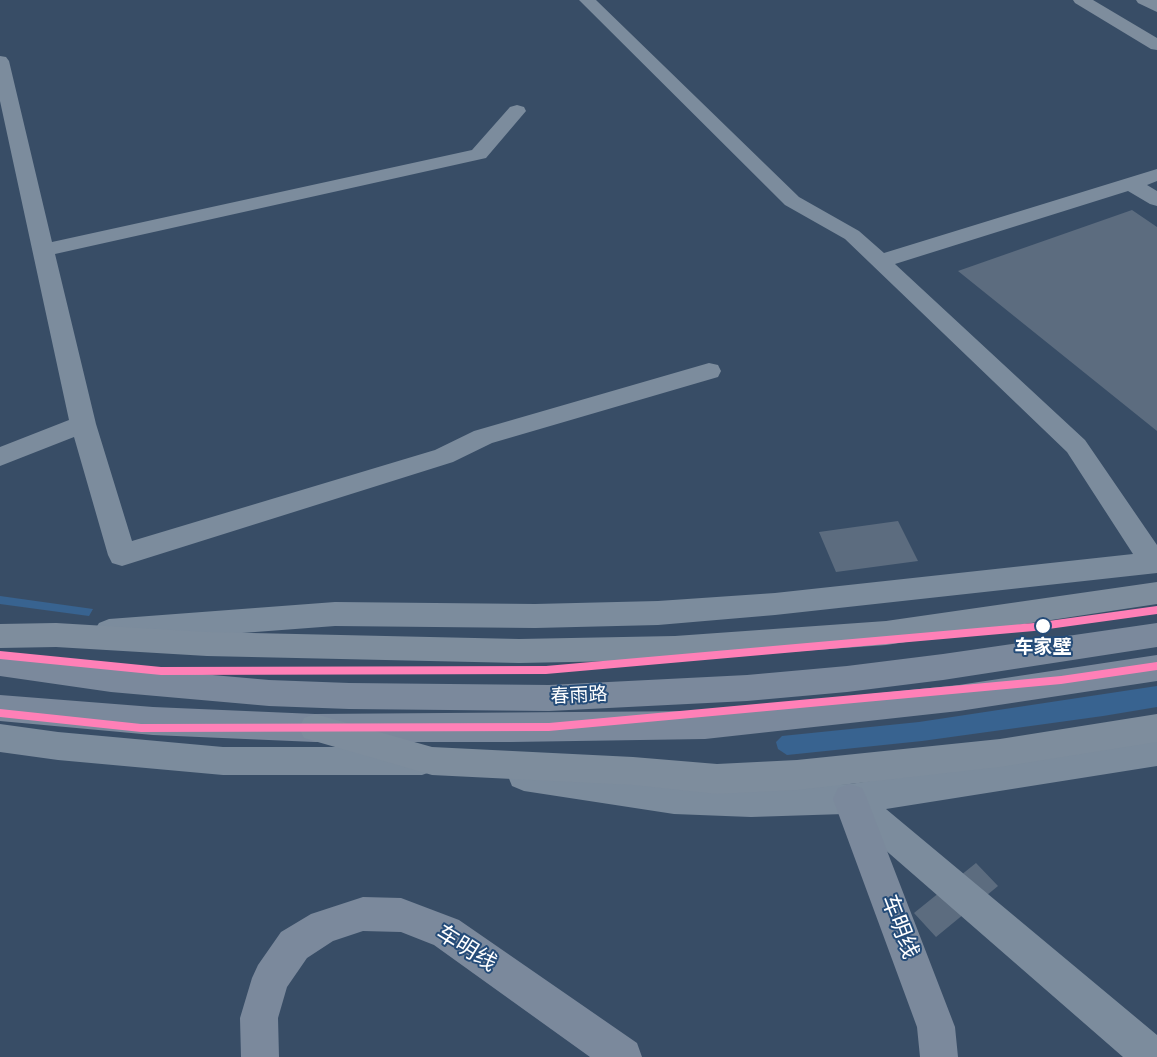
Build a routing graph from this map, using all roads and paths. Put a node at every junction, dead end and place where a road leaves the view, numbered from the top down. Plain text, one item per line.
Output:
1 (587, 0) edge
2 (1081, 0) edge
3 (1139, 6) edge
4 (1153, 14) edge
5 (1157, 45) edge
6 (0, 60) edge
7 (517, 111) dead end
8 (1157, 175) edge
9 (1130, 183) junction
10 (1157, 200) edge
11 (44, 250) junction
12 (879, 262) junction
13 (709, 371) dead end
14 (83, 424) junction
15 (0, 457) edge
16 (1156, 562) edge
17 (1157, 592) edge
18 (0, 625) edge
19 (56, 635) junction
20 (1157, 635) edge
21 (0, 636) edge
22 (0, 664) edge
23 (1157, 668) edge
24 (0, 708) edge
25 (315, 728) junction
26 (1157, 728) edge
27 (0, 738) edge
28 (1157, 752) edge
29 (432, 761) junction
30 (850, 799) junction
31 (260, 1057) edge
32 (623, 1057) edge
33 (939, 1057) edge
34 (1153, 1057) edge

1 - 12 street
2 - 5 highway
3 - 4 highway
6 - 11 street
7 - 11 street
8 - 9 street
9 - 10 street
9 - 12 street
11 - 14 street
12 - 16 street
13 - 14 street
14 - 15 street
16 - 19 street
17 - 19 highway
18 - 19 street
19 - 21 highway
20 - 22 main road, 春雨路
23 - 25 main road, 春雨路
24 - 25 main road, 春雨路
25 - 29 highway
26 - 29 highway
27 - 29 street
28 - 30 street
29 - 30 street
30 - 33 main road, 车明线
30 - 34 street
31 - 32 main road, 车明线

